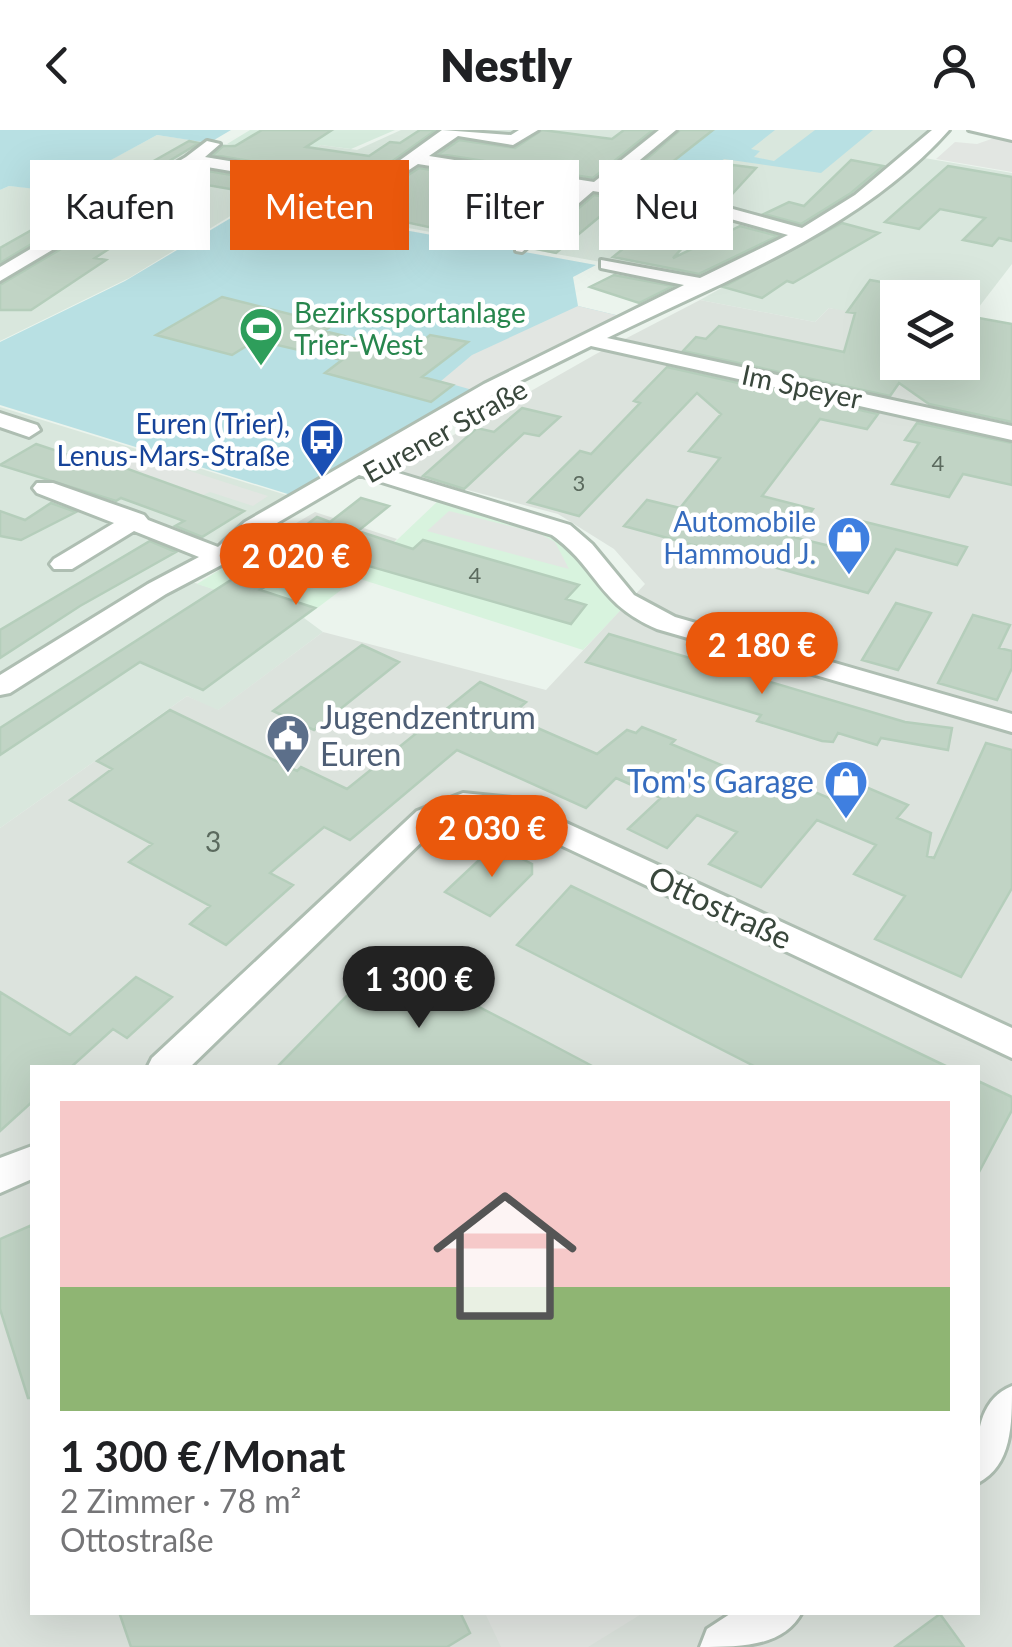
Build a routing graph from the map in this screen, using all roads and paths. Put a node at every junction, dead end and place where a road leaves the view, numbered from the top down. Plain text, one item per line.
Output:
1 (530, 130) edge
2 (668, 130) edge
3 (940, 130) edge
4 (977, 130) edge
5 (453, 131) edge
6 (1012, 136) edge
7 (212, 144) dead end
8 (422, 156) junction
9 (192, 160) edge
10 (391, 160) edge
11 (409, 165) edge
12 (594, 186) junction
13 (579, 199) edge
14 (805, 234) junction
15 (42, 250) edge
16 (606, 264) dead end
17 (0, 275) edge
18 (704, 284) junction
19 (628, 323) junction
20 (592, 341) junction
21 (654, 355) junction
22 (0, 420) edge
23 (30, 430) dead end
24 (1012, 433) edge
25 (363, 470) junction
26 (46, 488) dead end
27 (136, 520) junction
28 (229, 549) junction
29 (63, 564) dead end
30 (7, 676) edge
31 (1012, 723) edge
32 (1012, 1044) edge
33 (168, 1065) edge
34 (30, 1163) edge
35 (0, 1176) edge
36 (1012, 1408) edge
37 (980, 1458) edge
38 (773, 1615) edge
39 (725, 1647) edge

1 - 5 street
2 - 12 street
3 - 14 street, Eurener Straße
4 - 6 street
5 - 8 street
7 - 9 street
8 - 10 street
8 - 11 street
8 - 12 street
12 - 13 street
12 - 14 street
14 - 18 street, Eurener Straße
15 - 17 street
16 - 18 street
18 - 19 street, Eurener Straße
19 - 20 street, Eurener Straße
19 - 21 street
20 - 21 street, Im Speyer
20 - 25 street, Eurener Straße
21 - 24 street, Im Speyer
22 - 23 street
25 - 28 street, Eurener Straße
25 - 31 street
26 - 27 street
27 - 28 street
27 - 29 street
28 - 30 street, Eurener Straße
32 - 33 street, Ottostraße
34 - 35 street
36 - 37 street
38 - 39 street

